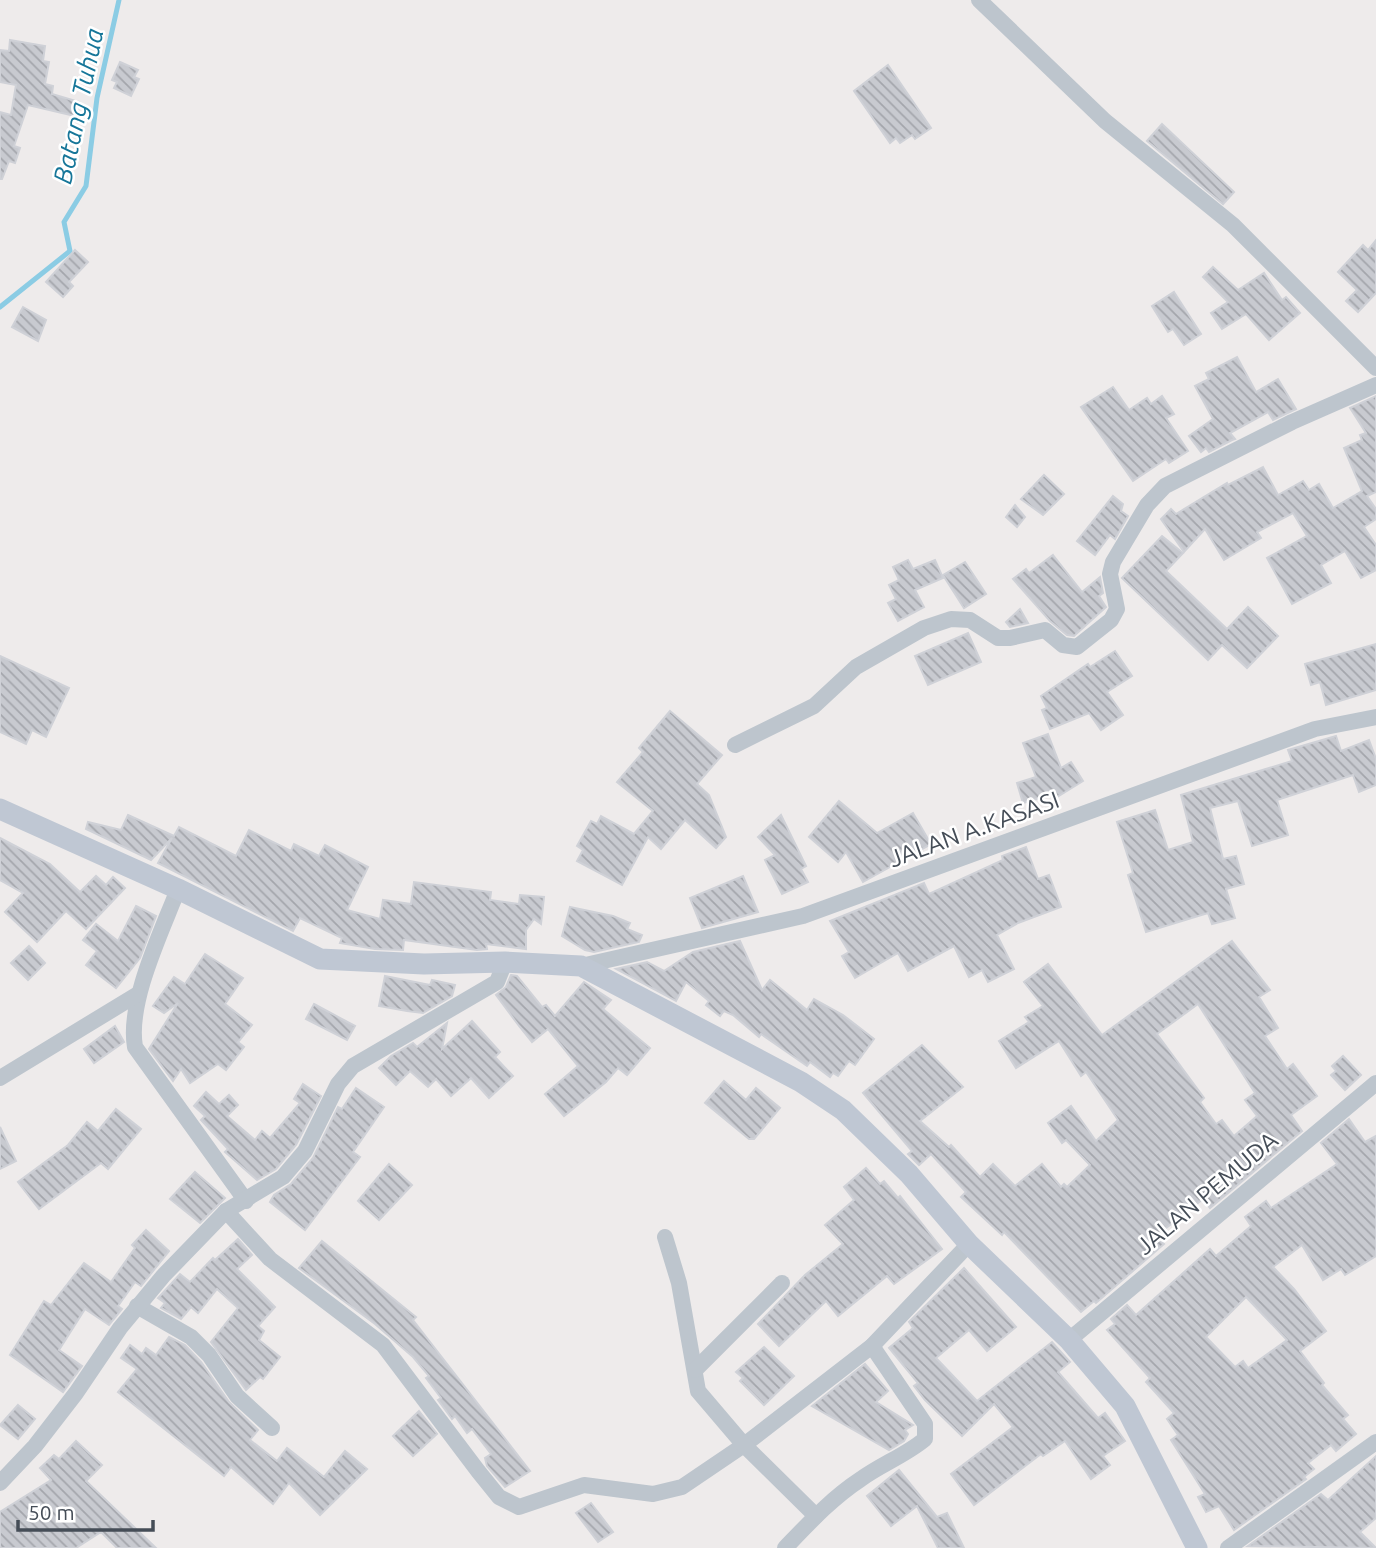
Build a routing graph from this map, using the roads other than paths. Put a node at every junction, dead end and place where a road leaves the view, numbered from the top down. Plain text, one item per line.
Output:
1 (979, 0) edge
2 (1376, 368) edge
3 (1376, 385) edge
4 (1376, 717) edge
5 (735, 745) dead end
6 (0, 809) edge
7 (178, 889) junction
8 (505, 962) junction
9 (581, 966) junction
10 (138, 994) junction
11 (0, 1078) edge
12 (1376, 1083) edge
13 (246, 1201) junction
14 (226, 1211) junction
15 (665, 1237) dead end
16 (969, 1244) junction
17 (782, 1283) dead end
18 (137, 1306) junction
19 (1069, 1340) junction
20 (872, 1346) junction
21 (695, 1370) junction
22 (272, 1428) dead end
23 (1376, 1442) edge
24 (744, 1445) junction
25 (0, 1483) edge
26 (816, 1516) junction
27 (785, 1548) edge
28 (1196, 1548) edge
29 (1228, 1548) edge

1 - 2 street
3 - 5 street
4 - 9 street, JALAN A.KASASI
6 - 7 main road
7 - 8 main road
7 - 10 street
8 - 9 main road
8 - 13 street
9 - 16 main road
10 - 11 street
10 - 13 street
12 - 19 street, JALAN PEMUDA
13 - 14 street
14 - 18 street
14 - 24 street
15 - 21 street
16 - 19 main road
16 - 20 street
17 - 21 street
18 - 22 street
18 - 25 street
19 - 28 main road
20 - 24 street
20 - 26 street
21 - 24 street
23 - 29 street
24 - 26 street
26 - 27 street

